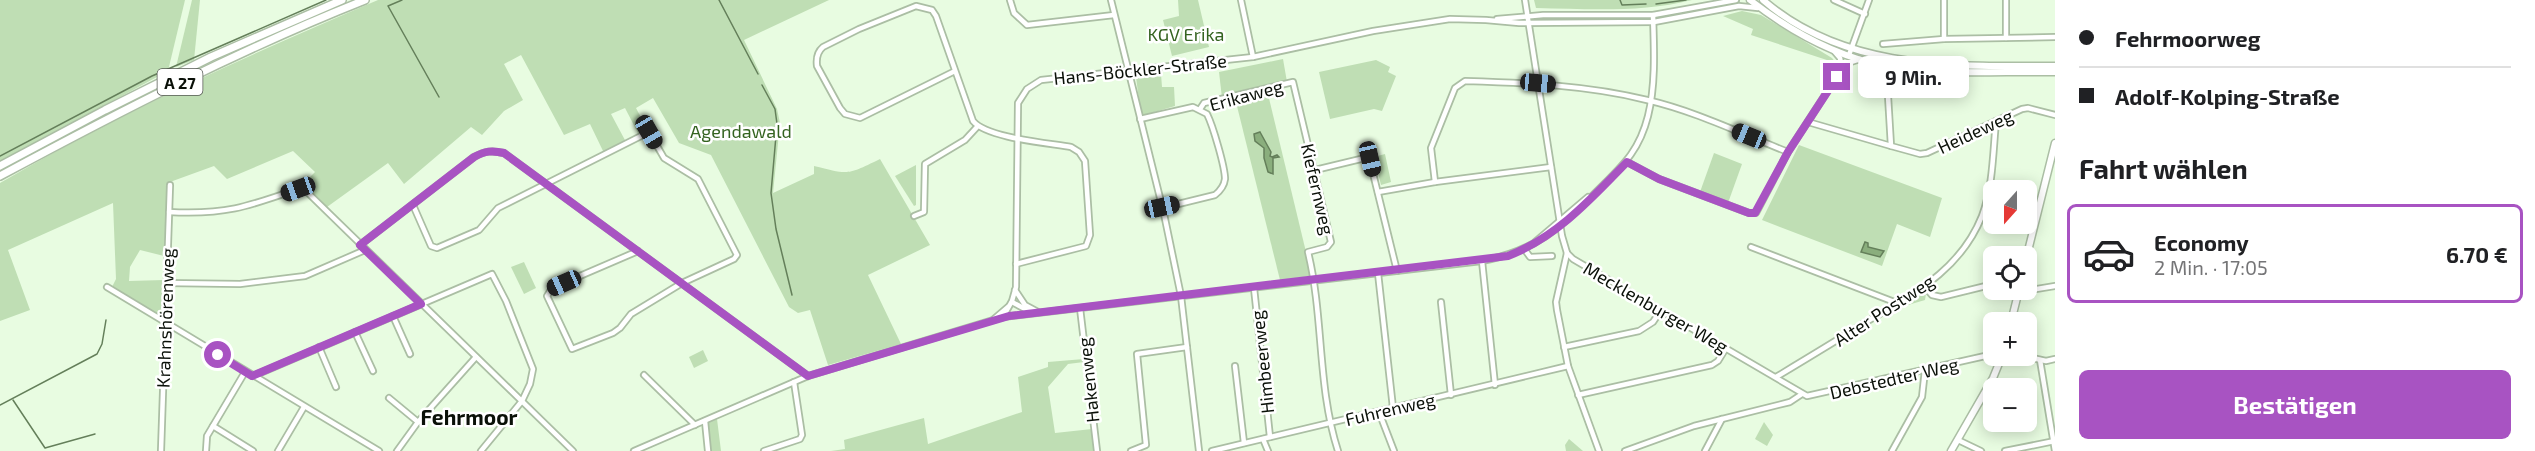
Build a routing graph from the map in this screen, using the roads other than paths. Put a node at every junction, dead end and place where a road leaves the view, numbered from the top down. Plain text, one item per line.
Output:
1 (342, 0) edge
2 (365, 0) edge
3 (1010, 0) edge
4 (1111, 0) edge
5 (1241, 0) edge
6 (1525, 0) edge
7 (1736, 0) edge
8 (1750, 0) edge
9 (1756, 0) edge
10 (1834, 0) edge
11 (1869, 0) edge
12 (1944, 0) edge
13 (2006, 0) edge
14 (1728, 1) edge
15 (1744, 5) junction
16 (1764, 5) edge
17 (1865, 14) junction
18 (1114, 15) junction
19 (1653, 15) junction
20 (1528, 19) junction
21 (1654, 22) junction
22 (2055, 37) edge
23 (2006, 38) junction
24 (1944, 39) junction
25 (1883, 44) dead end
26 (1832, 49) junction
27 (1850, 53) junction
28 (1253, 57) junction
29 (1860, 59) junction
30 (2055, 66) edge
31 (1842, 69) junction
32 (1128, 70) junction
33 (955, 71) junction
34 (2040, 71) junction
35 (2055, 72) edge
36 (2055, 77) edge
37 (1887, 79) dead end
38 (1293, 82) joint
39 (1538, 83) junction
40 (1650, 100) junction
41 (1200, 109) junction
42 (2055, 115) edge
43 (1140, 119) junction
44 (1996, 121) junction
45 (1808, 122) junction
46 (977, 126) junction
47 (1017, 137) junction
48 (2055, 143) edge
49 (1891, 146) junction
50 (1788, 152) junction
51 (1627, 162) junction
52 (0, 166) edge
53 (1551, 167) junction
54 (1315, 170) junction
55 (0, 176) edge
56 (1435, 182) junction
57 (170, 184) dead end
58 (546, 184) junction
59 (1378, 192) junction
60 (413, 205) junction
61 (1162, 207) junction
62 (169, 212) junction
63 (914, 216) dead end
64 (1561, 224) junction
65 (360, 245) junction
66 (2029, 246) edge
67 (1751, 247) dead end
68 (1527, 249) junction
69 (365, 250) junction
70 (638, 251) junction
71 (1567, 253) junction
72 (1552, 256) dead end
73 (1482, 261) junction
74 (1016, 264) junction
75 (1397, 271) junction
76 (1378, 273) junction
77 (1315, 281) junction
78 (166, 283) junction
79 (682, 283) junction
80 (2055, 285) edge
81 (107, 287) dead end
82 (1925, 287) junction
83 (1983, 287) edge
84 (1254, 288) junction
85 (2037, 288) edge
86 (1015, 290) junction
87 (1181, 296) junction
88 (1012, 302) junction
89 (1441, 302) dead end
90 (1897, 303) junction
91 (421, 304) junction
92 (1080, 308) junction
93 (1661, 310) junction
94 (1041, 312) junction
95 (1029, 314) junction
96 (393, 316) junction
97 (1003, 317) junction
98 (165, 323) junction
99 (988, 323) junction
100 (356, 332) junction
101 (319, 347) junction
102 (1187, 347) junction
103 (1564, 347) junction
104 (1726, 348) junction
105 (410, 354) dead end
106 (476, 357) junction
107 (1983, 357) edge
108 (2037, 359) edge
109 (2055, 359) edge
110 (2040, 360) junction
111 (1235, 366) dead end
112 (1568, 366) junction
113 (1998, 366) edge
114 (1924, 370) junction
115 (373, 371) dead end
116 (245, 372) junction
117 (644, 375) dead end
118 (252, 376) junction
119 (808, 376) junction
120 (1776, 377) junction
121 (794, 382) junction
122 (1496, 385) junction
123 (336, 387) dead end
124 (1802, 394) junction
125 (1451, 395) junction
126 (1578, 395) junction
127 (389, 398) dead end
128 (522, 401) junction
129 (304, 406) junction
130 (1393, 408) junction
131 (1379, 412) junction
132 (1722, 419) junction
133 (705, 421) junction
134 (418, 422) junction
135 (1329, 423) junction
136 (695, 425) junction
137 (213, 426) junction
138 (1270, 437) junction
139 (1263, 439) junction
140 (1958, 440) junction
141 (2054, 441) edge
142 (1244, 443) junction
143 (161, 451) edge
144 (206, 451) edge
145 (253, 451) edge
146 (278, 451) edge
147 (379, 451) edge
148 (397, 451) edge
149 (481, 451) edge
150 (573, 451) edge
151 (634, 451) edge
152 (708, 451) edge
153 (764, 451) edge
154 (1096, 451) edge
155 (1131, 451) edge
156 (1199, 451) edge
157 (1212, 451) edge
158 (1268, 451) edge
159 (1338, 451) edge
160 (1394, 451) edge
161 (1599, 451) edge
162 (1625, 451) edge
163 (1705, 451) edge
164 (1892, 451) edge
165 (1951, 451) edge
166 (1981, 451) edge
167 (2005, 451) edge
168 (2055, 451) edge

1 - 52 highway, A 27
2 - 55 highway, A 27
3 - 18 street
4 - 18 street
5 - 28 street
6 - 20 street, Mecklenburger Weg
7 - 14 street, Hans-Böckler-Straße
8 - 15 street
8 - 16 main road
9 - 16 main road
10 - 17 street
11 - 17 street
12 - 24 street
13 - 23 street
14 - 19 street, Hans-Böckler-Straße
15 - 16 street, Hans-Böckler-Straße
15 - 21 street, Hans-Böckler-Straße
16 - 26 main road
16 - 27 main road
17 - 27 street
18 - 32 street
19 - 20 street, Hans-Böckler-Straße
19 - 21 street
20 - 21 street, Hans-Böckler-Straße
20 - 28 street, Hans-Böckler-Straße
20 - 39 street, Mecklenburger Weg
21 - 40 street
22 - 23 street
23 - 24 street
24 - 25 street
26 - 27 main road
26 - 31 street
27 - 29 main road
27 - 30 main road
28 - 32 street, Hans-Böckler-Straße
29 - 31 street
29 - 34 main road
31 - 45 street
32 - 43 street
32 - 47 street, Hans-Böckler-Straße
33 - 33 street
33 - 46 street
34 - 35 main road
34 - 36 main road
37 - 49 street
38 - 41 street, Erikaweg
38 - 54 street, Kiefernweg
39 - 40 street
39 - 53 street, Mecklenburger Weg
39 - 56 street
40 - 50 street
40 - 51 street
41 - 43 street, Erikaweg
41 - 61 street
42 - 44 street, Heideweg
43 - 61 street
44 - 49 street, Heideweg
44 - 82 street, Alter Postweg
45 - 49 street, Heideweg
45 - 50 street
46 - 47 street
46 - 63 street
47 - 74 street, Hans-Böckler-Straße
47 - 74 street
48 - 66 main road
50 - 51 street
51 - 64 street
53 - 56 street
53 - 64 street, Mecklenburger Weg
54 - 59 street
54 - 77 street, Kiefernweg
56 - 59 street
57 - 62 street, Krahnshörenweg
58 - 60 street
58 - 60 street
58 - 70 street
58 - 79 street
59 - 75 street
60 - 65 street
61 - 87 street
62 - 65 street
62 - 78 street, Krahnshörenweg
64 - 68 street
64 - 71 street, Mecklenburger Weg
65 - 69 street
67 - 90 street
68 - 72 street
68 - 73 street
69 - 78 street
69 - 91 street
70 - 79 street
70 - 79 street
71 - 93 street, Mecklenburger Weg
71 - 103 street
73 - 75 street
73 - 122 street
74 - 86 street, Hans-Böckler-Straße
75 - 76 street
76 - 77 street
76 - 130 street
77 - 84 street
77 - 135 street
78 - 98 street, Krahnshörenweg
79 - 119 street
80 - 85 street
81 - 98 street
82 - 83 street
82 - 90 street, Alter Postweg
84 - 87 street
84 - 138 street, Himbeerweg
86 - 88 street, Hans-Böckler-Straße
86 - 94 street
87 - 92 street
87 - 102 street
88 - 94 street
88 - 95 street
88 - 97 street, Hans-Böckler-Straße
88 - 99 street
89 - 125 street
90 - 120 street, Alter Postweg
91 - 96 street
91 - 106 street
91 - 128 street
92 - 94 street
92 - 154 street, Hakenweg
93 - 103 street
93 - 104 street, Mecklenburger Weg
94 - 95 street
95 - 97 street
96 - 100 street
96 - 105 street
97 - 99 street
98 - 116 street
98 - 143 street, Krahnshörenweg
99 - 119 street
100 - 101 street
100 - 115 street
101 - 118 street
101 - 123 street
102 - 155 street
102 - 156 street
103 - 112 street
104 - 120 street, Mecklenburger Weg
104 - 126 street
106 - 128 street
106 - 134 street
107 - 114 street, Debstedter Weg
108 - 110 street
109 - 110 street
110 - 141 street
111 - 142 street
112 - 122 street, Fuhrenweg
112 - 126 street
113 - 140 main road
114 - 124 street, Debstedter Weg
114 - 164 street
116 - 118 street
116 - 137 street
117 - 136 street
118 - 129 street
119 - 121 street
120 - 124 street, Mecklenburger Weg
121 - 133 street
121 - 153 street
122 - 125 street, Fuhrenweg
124 - 132 street, Debstedter Weg
125 - 130 street, Fuhrenweg
126 - 161 street
127 - 134 street
128 - 149 street
128 - 150 street
129 - 146 street
129 - 147 street
130 - 131 street, Fuhrenweg
131 - 135 street, Fuhrenweg
131 - 160 street
132 - 162 street, Debstedter Weg
132 - 163 street
133 - 136 street
133 - 152 street
134 - 148 street
135 - 138 street, Fuhrenweg
135 - 159 street
136 - 151 street
137 - 144 street
137 - 145 street
138 - 139 street, Fuhrenweg
139 - 142 street, Fuhrenweg
139 - 158 street
140 - 165 main road
140 - 166 street
141 - 167 street
141 - 168 street
142 - 157 street, Fuhrenweg

